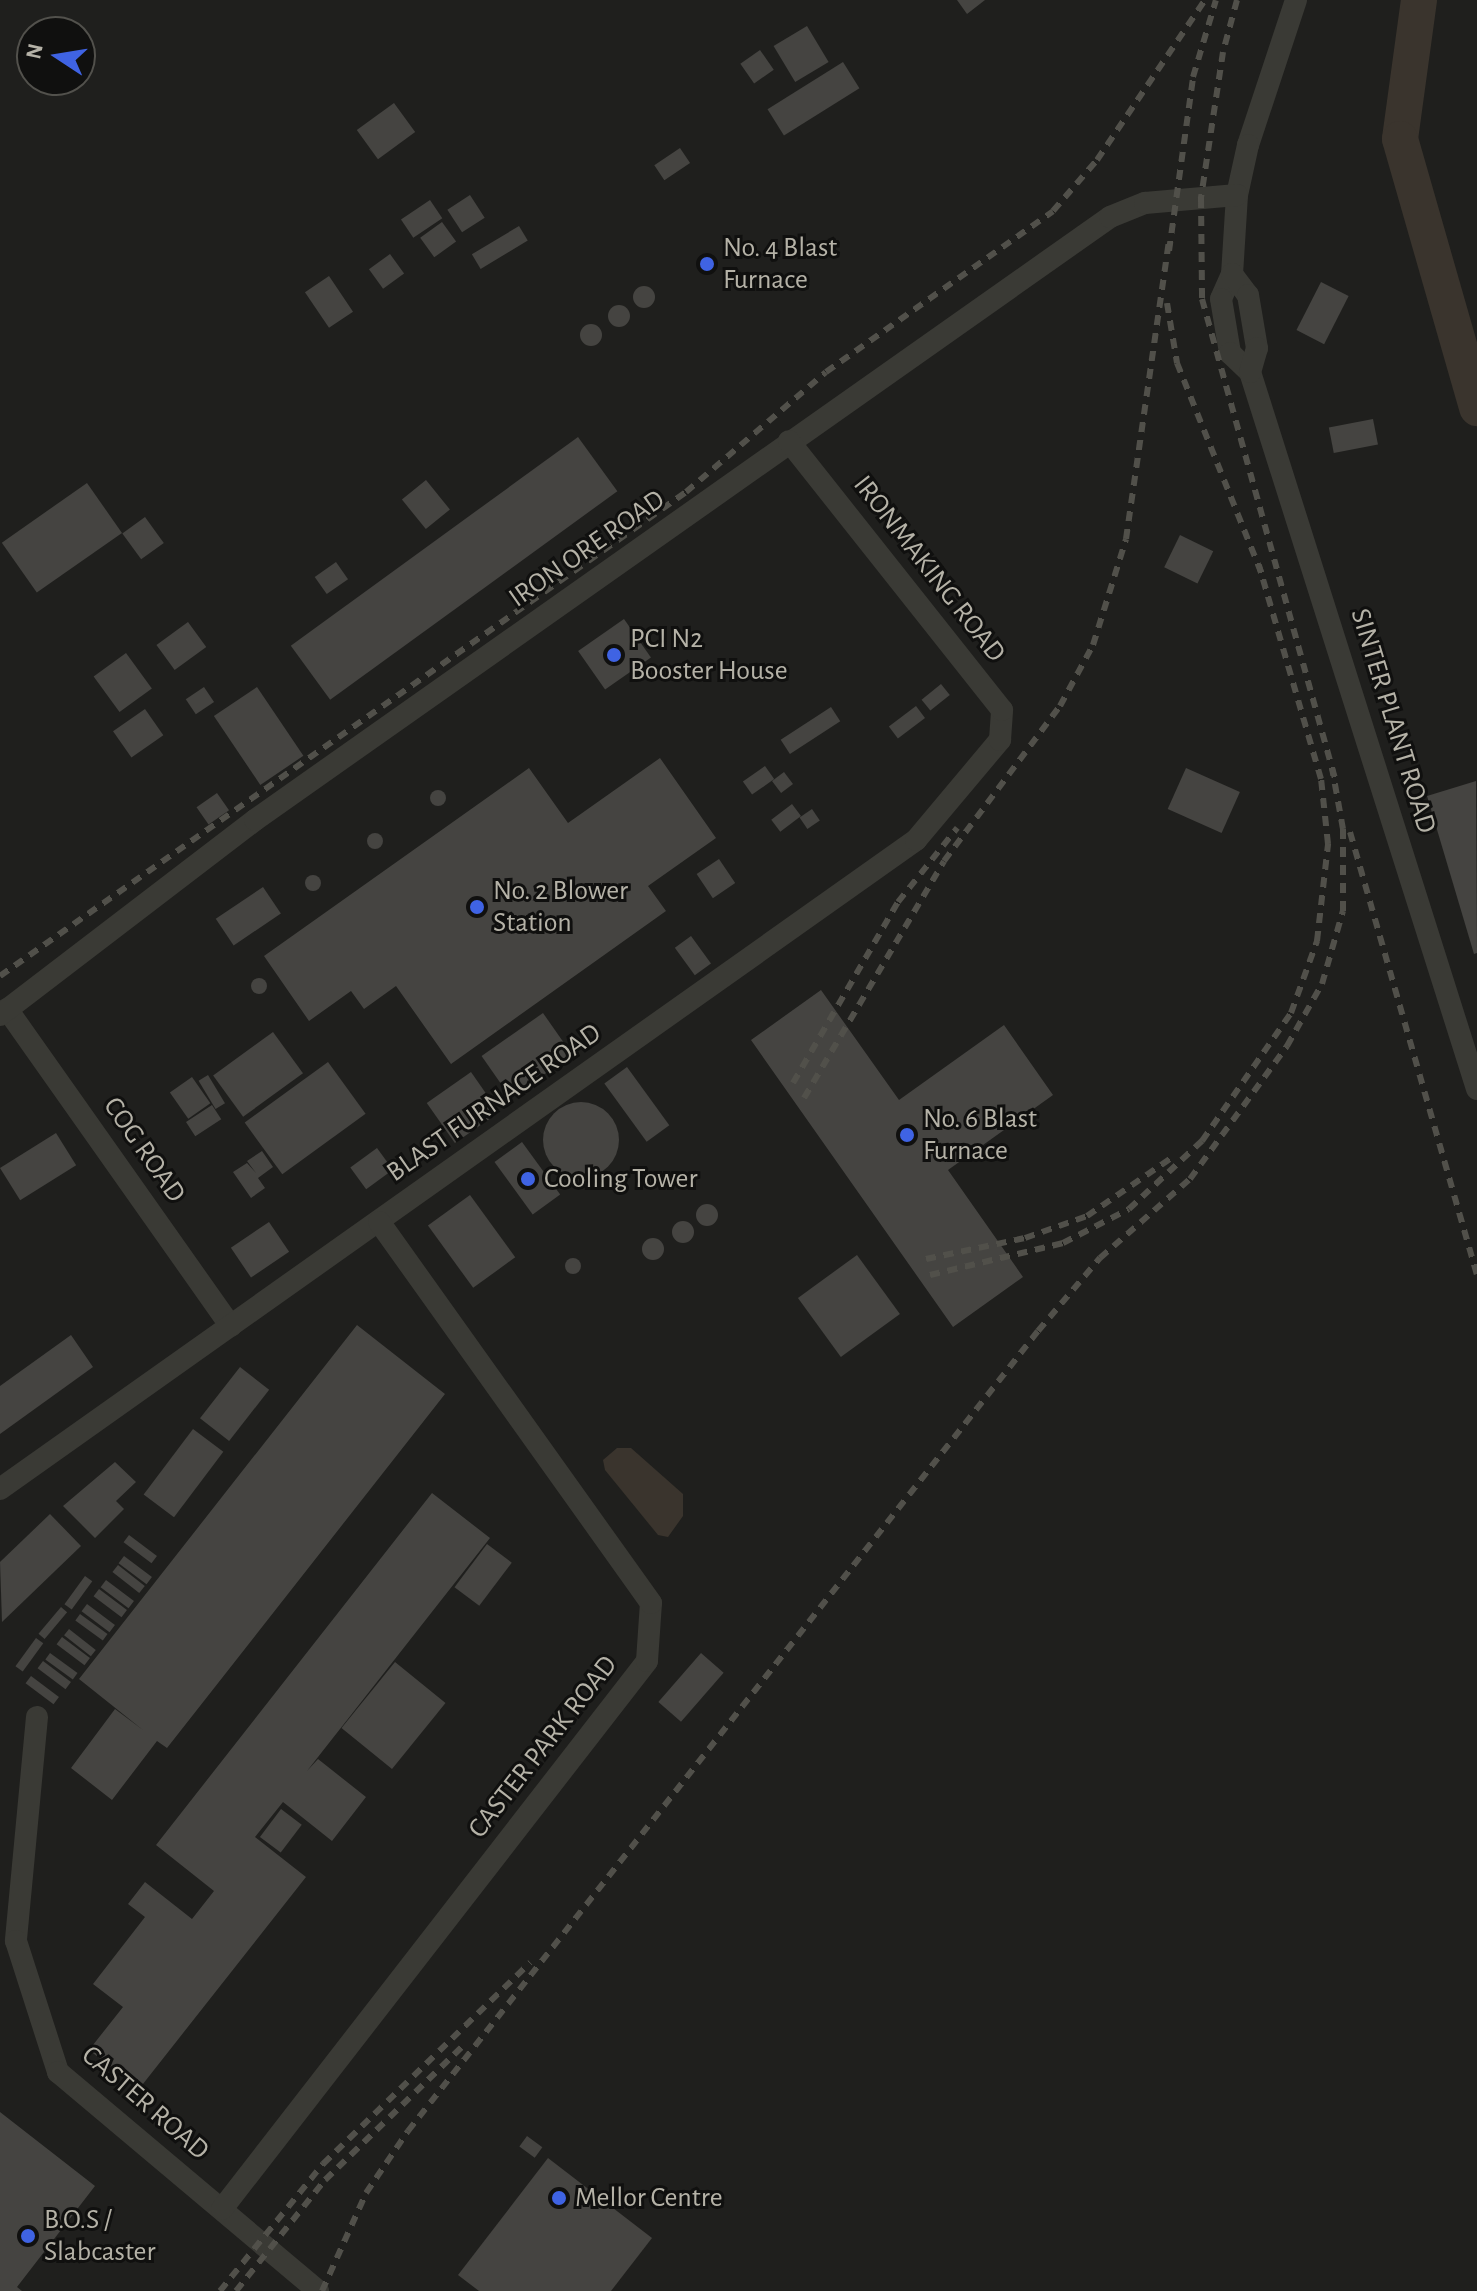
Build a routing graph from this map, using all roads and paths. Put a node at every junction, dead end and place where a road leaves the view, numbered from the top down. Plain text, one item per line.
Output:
1 (1296, 0) edge
2 (1237, 195) junction
3 (789, 441) junction
4 (1000, 740) joint
5 (4, 1012) edge
6 (1477, 1089) edge
7 (379, 1222) junction
8 (231, 1326) junction
9 (0, 1489) edge
10 (37, 1717) dead end
11 (222, 2209) junction
12 (318, 2291) edge

1 - 2 street, SINTER PLANT ROAD
2 - 3 street, IRON ORE ROAD
2 - 6 street, SINTER PLANT ROAD
3 - 4 street, IRONMAKING ROAD
3 - 5 street, IRON ORE ROAD
4 - 7 street, BLAST FURNACE ROAD
5 - 8 street, COG ROAD
7 - 8 street, BLAST FURNACE ROAD
7 - 11 street, CASTER PARK ROAD
8 - 9 street, BLAST FURNACE ROAD
10 - 11 street, CASTER ROAD
11 - 12 street, CASTER ROAD

